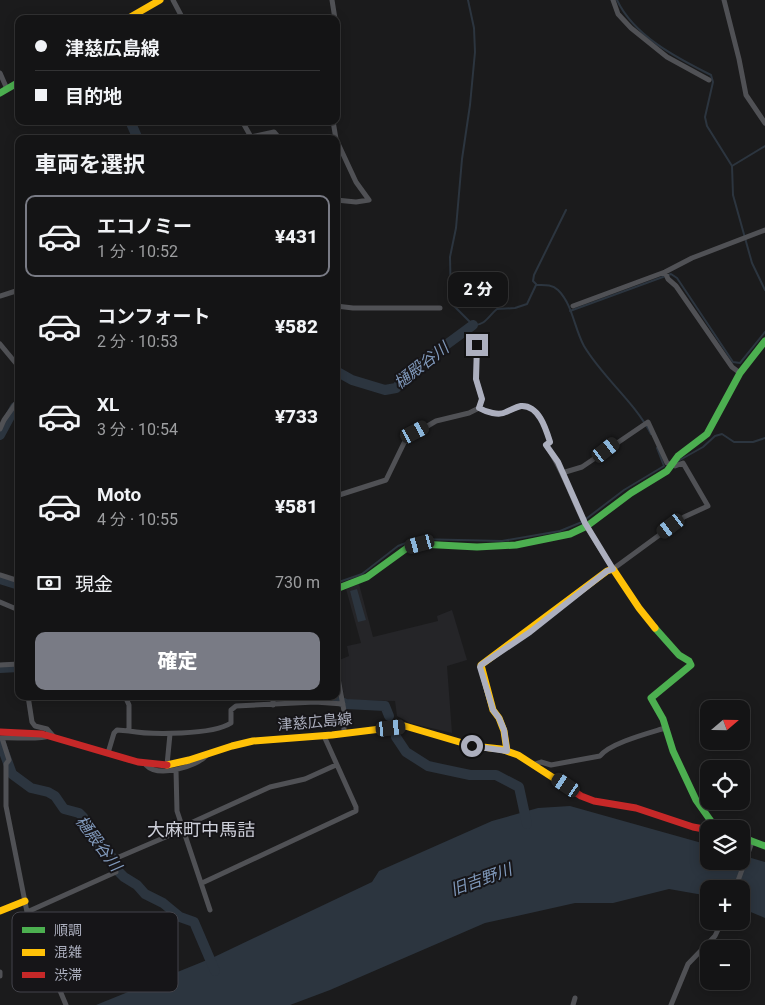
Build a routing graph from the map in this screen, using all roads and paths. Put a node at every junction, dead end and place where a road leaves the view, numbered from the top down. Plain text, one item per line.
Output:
1 (160, 0) edge
2 (173, 0) edge
3 (332, 0) edge
4 (612, 0) edge
5 (724, 0) edge
6 (134, 15) edge
7 (181, 15) edge
8 (334, 15) edge
9 (0, 73) edge
10 (709, 80) dead end
11 (15, 84) edge
12 (3, 91) edge
13 (765, 123) edge
14 (262, 135) edge
15 (277, 135) edge
16 (340, 148) edge
17 (340, 200) edge
18 (765, 230) edge
19 (666, 275) junction
20 (15, 291) edge
21 (0, 296) edge
22 (340, 306) edge
23 (573, 306) dead end
24 (440, 308) dead end
25 (765, 341) edge
26 (0, 344) edge
27 (477, 345) dead end
28 (15, 362) edge
29 (740, 373) junction
30 (15, 405) edge
31 (479, 408) junction
32 (0, 429) edge
33 (671, 465) junction
34 (562, 473) junction
35 (340, 495) edge
36 (585, 522) junction
37 (613, 569) junction
38 (0, 575) edge
39 (15, 580) edge
40 (340, 587) edge
41 (0, 602) edge
42 (15, 608) edge
43 (15, 664) edge
44 (0, 665) edge
45 (340, 690) edge
46 (29, 700) edge
47 (127, 700) edge
48 (273, 700) edge
49 (342, 702) junction
50 (273, 705) junction
51 (665, 728) junction
52 (129, 731) junction
53 (170, 734) junction
54 (344, 734) junction
55 (1, 736) edge
56 (52, 736) junction
57 (324, 736) junction
58 (507, 751) junction
59 (108, 754) junction
60 (207, 755) junction
61 (146, 764) junction
62 (535, 764) junction
63 (167, 765) junction
64 (336, 765) junction
65 (176, 771) junction
66 (711, 820) edge
67 (182, 828) junction
68 (700, 828) edge
69 (751, 842) joint
70 (765, 846) edge
71 (738, 880) edge
72 (202, 883) junction
73 (25, 901) junction
74 (210, 910) dead end
75 (0, 911) edge
76 (27, 912) joint
77 (718, 930) edge
78 (0, 972) edge
79 (0, 976) edge
80 (61, 992) edge
81 (575, 998) dead end
82 (66, 1005) edge
83 (573, 1005) edge
84 (671, 1005) edge

1 - 6 street
2 - 7 street
3 - 8 street
4 - 10 street
5 - 13 street
9 - 12 street
11 - 12 street
14 - 15 street
16 - 17 street
18 - 19 street
19 - 23 street
19 - 29 street
20 - 21 street
22 - 24 street
25 - 29 street
26 - 28 street
27 - 31 street
29 - 33 street
30 - 32 street
31 - 34 street
31 - 35 street
33 - 34 street
33 - 36 street
33 - 37 street
34 - 36 street
36 - 37 street
36 - 40 street
37 - 51 street
37 - 58 street
38 - 39 street
41 - 42 street
43 - 44 street
45 - 49 street
46 - 56 street
47 - 52 street
48 - 50 street
49 - 50 street
49 - 54 street
50 - 53 street
51 - 62 street
51 - 66 street
52 - 53 street
52 - 59 street
53 - 63 street
54 - 57 street, 津慈広島線
54 - 58 street, 津慈広島線
55 - 56 street, 津慈広島線
55 - 73 street
56 - 59 street, 津慈広島線
57 - 60 street, 津慈広島線
57 - 64 street
58 - 62 street, 津慈広島線
59 - 61 street, 津慈広島線
60 - 63 street, 津慈広島線
60 - 65 street
61 - 63 street, 津慈広島線
61 - 65 street
62 - 68 street, 津慈広島線
64 - 67 street
64 - 72 street
65 - 67 street
67 - 72 street
67 - 76 street
69 - 70 street
69 - 71 street
72 - 74 street
73 - 75 street
73 - 76 street
77 - 84 street
78 - 79 street
80 - 82 street
81 - 83 street

